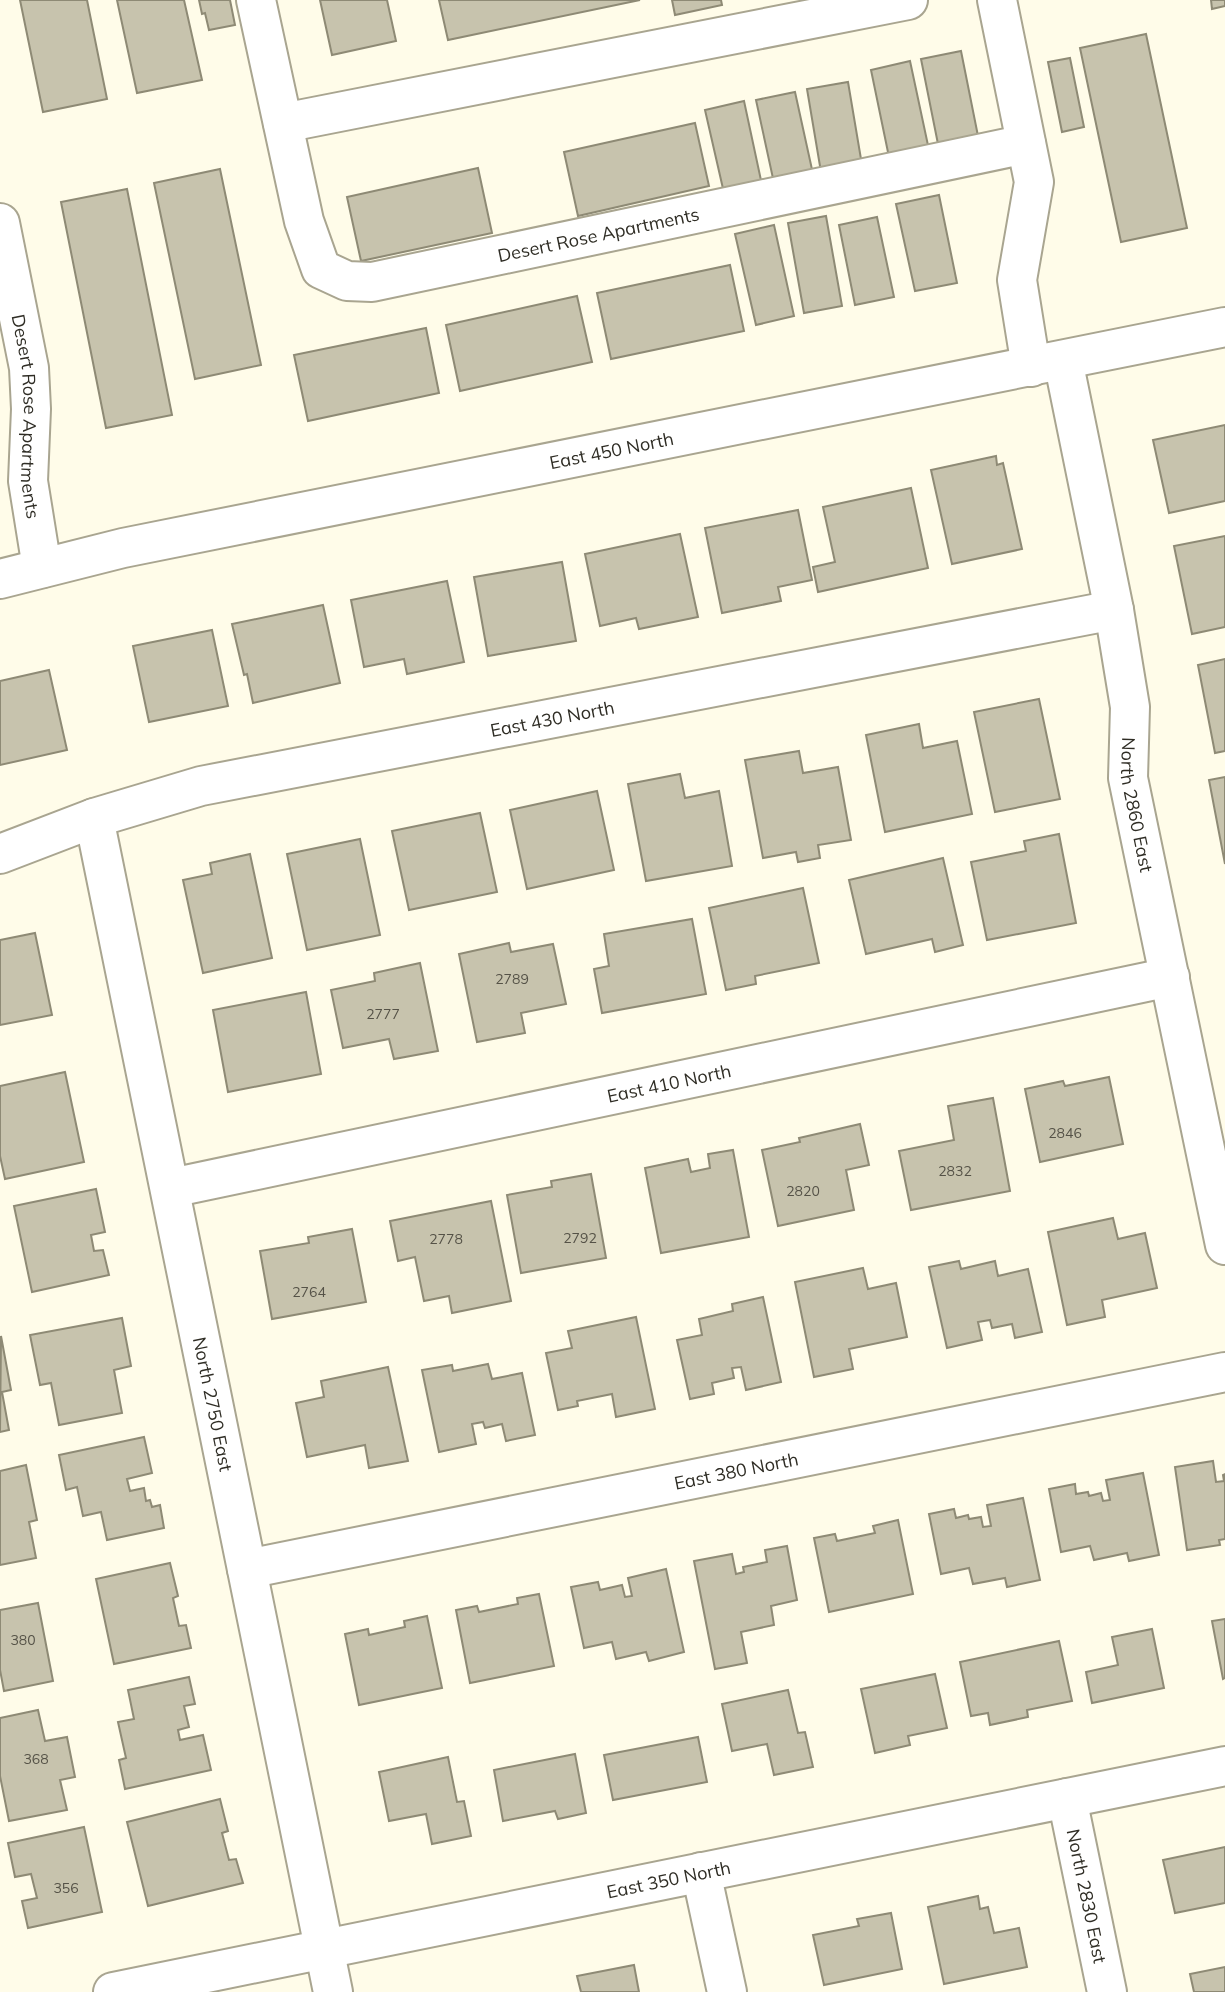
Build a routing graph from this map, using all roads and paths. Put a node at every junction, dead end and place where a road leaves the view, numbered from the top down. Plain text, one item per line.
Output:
1 (256, 0) edge
2 (908, 0) edge
3 (997, 0) edge
4 (283, 123) junction
5 (1026, 144) junction
6 (0, 223) edge
7 (1225, 327) edge
8 (1047, 363) junction
9 (42, 568) junction
10 (0, 579) edge
11 (1114, 610) junction
12 (94, 818) junction
13 (0, 854) edge
14 (1170, 977) junction
15 (171, 1188) junction
16 (1225, 1245) edge
17 (1225, 1372) edge
18 (247, 1569) junction
19 (1225, 1766) edge
20 (1067, 1798) junction
21 (701, 1872) junction
22 (324, 1949) junction
23 (113, 1992) edge
24 (333, 1992) edge
25 (727, 1992) edge
26 (1107, 1992) edge

1 - 4 street, Desert Rose Apartments
2 - 4 street
3 - 5 street
4 - 5 street, Desert Rose Apartments
5 - 8 street
6 - 9 street, Desert Rose Apartments
7 - 8 street, East 450 North
8 - 9 street, East 450 North
8 - 11 street, North 2860 East
9 - 10 street, East 450 North
11 - 12 street, East 430 North
11 - 14 street, North 2860 East
12 - 13 street, East 430 North
12 - 15 street, North 2750 East
14 - 15 street, East 410 North
14 - 16 street, North 2860 East
15 - 18 street, North 2750 East
17 - 18 street, East 380 North
18 - 22 street, North 2750 East
19 - 20 street, East 350 North
20 - 21 street, East 350 North
20 - 26 street, North 2830 East
21 - 22 street, East 350 North
21 - 25 street
22 - 23 street, East 350 North
22 - 24 street, North 2750 East

